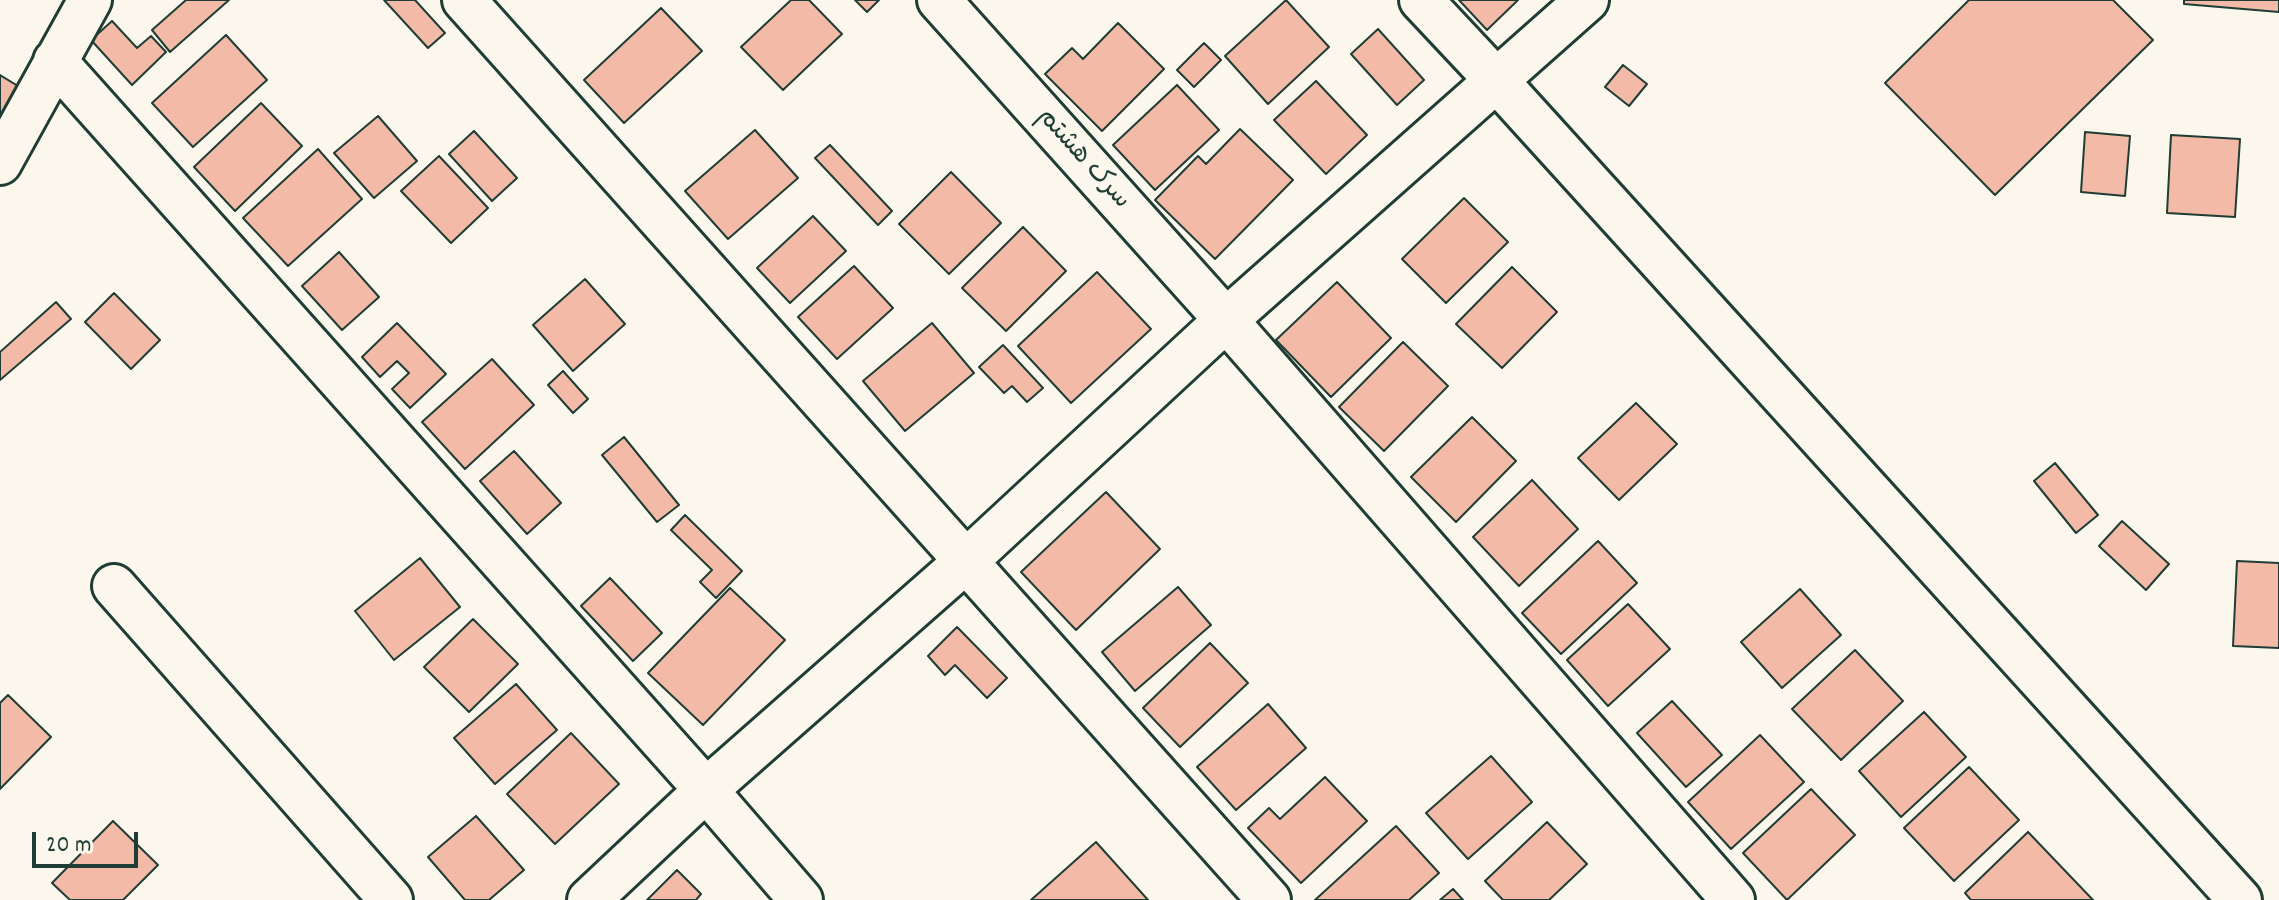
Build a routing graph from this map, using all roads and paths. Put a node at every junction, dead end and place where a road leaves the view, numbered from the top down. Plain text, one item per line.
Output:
1 (90, 0) edge
2 (464, 0) edge
3 (939, 0) edge
4 (1421, 0) edge
5 (1587, 0) edge
6 (55, 61) junction
7 (1497, 81) junction
8 (0, 163) edge
9 (1226, 320) junction
10 (965, 562) junction
11 (114, 586) dead end
12 (706, 790) junction
13 (391, 900) edge
14 (589, 900) edge
15 (801, 900) edge
16 (1269, 900) edge
17 (1733, 900) edge
18 (2240, 900) edge

1 - 6 street
2 - 10 street
3 - 9 street, سرک هشتم
4 - 7 street
5 - 7 street
6 - 8 street
6 - 12 street
7 - 9 street
7 - 18 street
9 - 10 street
9 - 17 street, سرک هشتم
10 - 12 street
10 - 16 street
11 - 13 street
12 - 14 street
12 - 15 street

